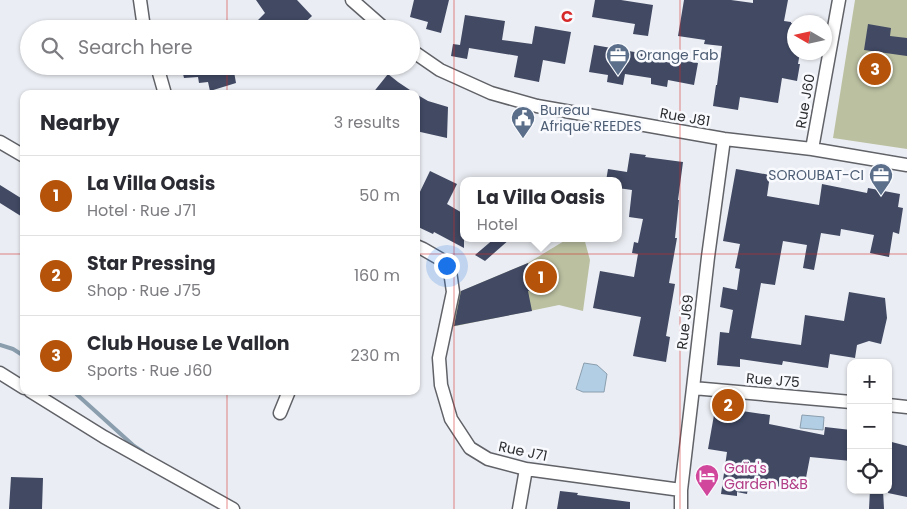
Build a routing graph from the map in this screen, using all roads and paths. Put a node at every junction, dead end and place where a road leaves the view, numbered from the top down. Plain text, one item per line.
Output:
1 (140, 0) edge
2 (352, 0) edge
3 (839, 0) edge
4 (143, 20) edge
5 (375, 20) edge
6 (420, 56) edge
7 (160, 75) edge
8 (164, 90) edge
9 (724, 139) junction
10 (0, 142) edge
11 (812, 149) junction
12 (20, 154) edge
13 (907, 165) edge
14 (420, 248) edge
15 (0, 373) edge
16 (20, 386) edge
17 (693, 388) junction
18 (36, 395) edge
19 (287, 395) edge
20 (847, 402) edge
21 (892, 406) edge
22 (907, 407) edge
23 (280, 413) dead end
24 (526, 468) junction
25 (681, 490) junction
26 (234, 509) edge
27 (519, 509) edge
28 (681, 509) edge

1 - 4 street
2 - 5 street
3 - 11 street, Rue J60
6 - 9 street, Rue J81
7 - 8 street
9 - 11 street, Rue J81
9 - 17 street, Rue J69
10 - 12 street
11 - 13 street, Rue J81
14 - 24 street, Rue J71
15 - 16 street
17 - 20 street, Rue J75
17 - 25 street, Rue J69
18 - 26 street
19 - 23 street
21 - 22 street
24 - 25 street, Rue J71
24 - 27 street
25 - 28 street, Rue J69

